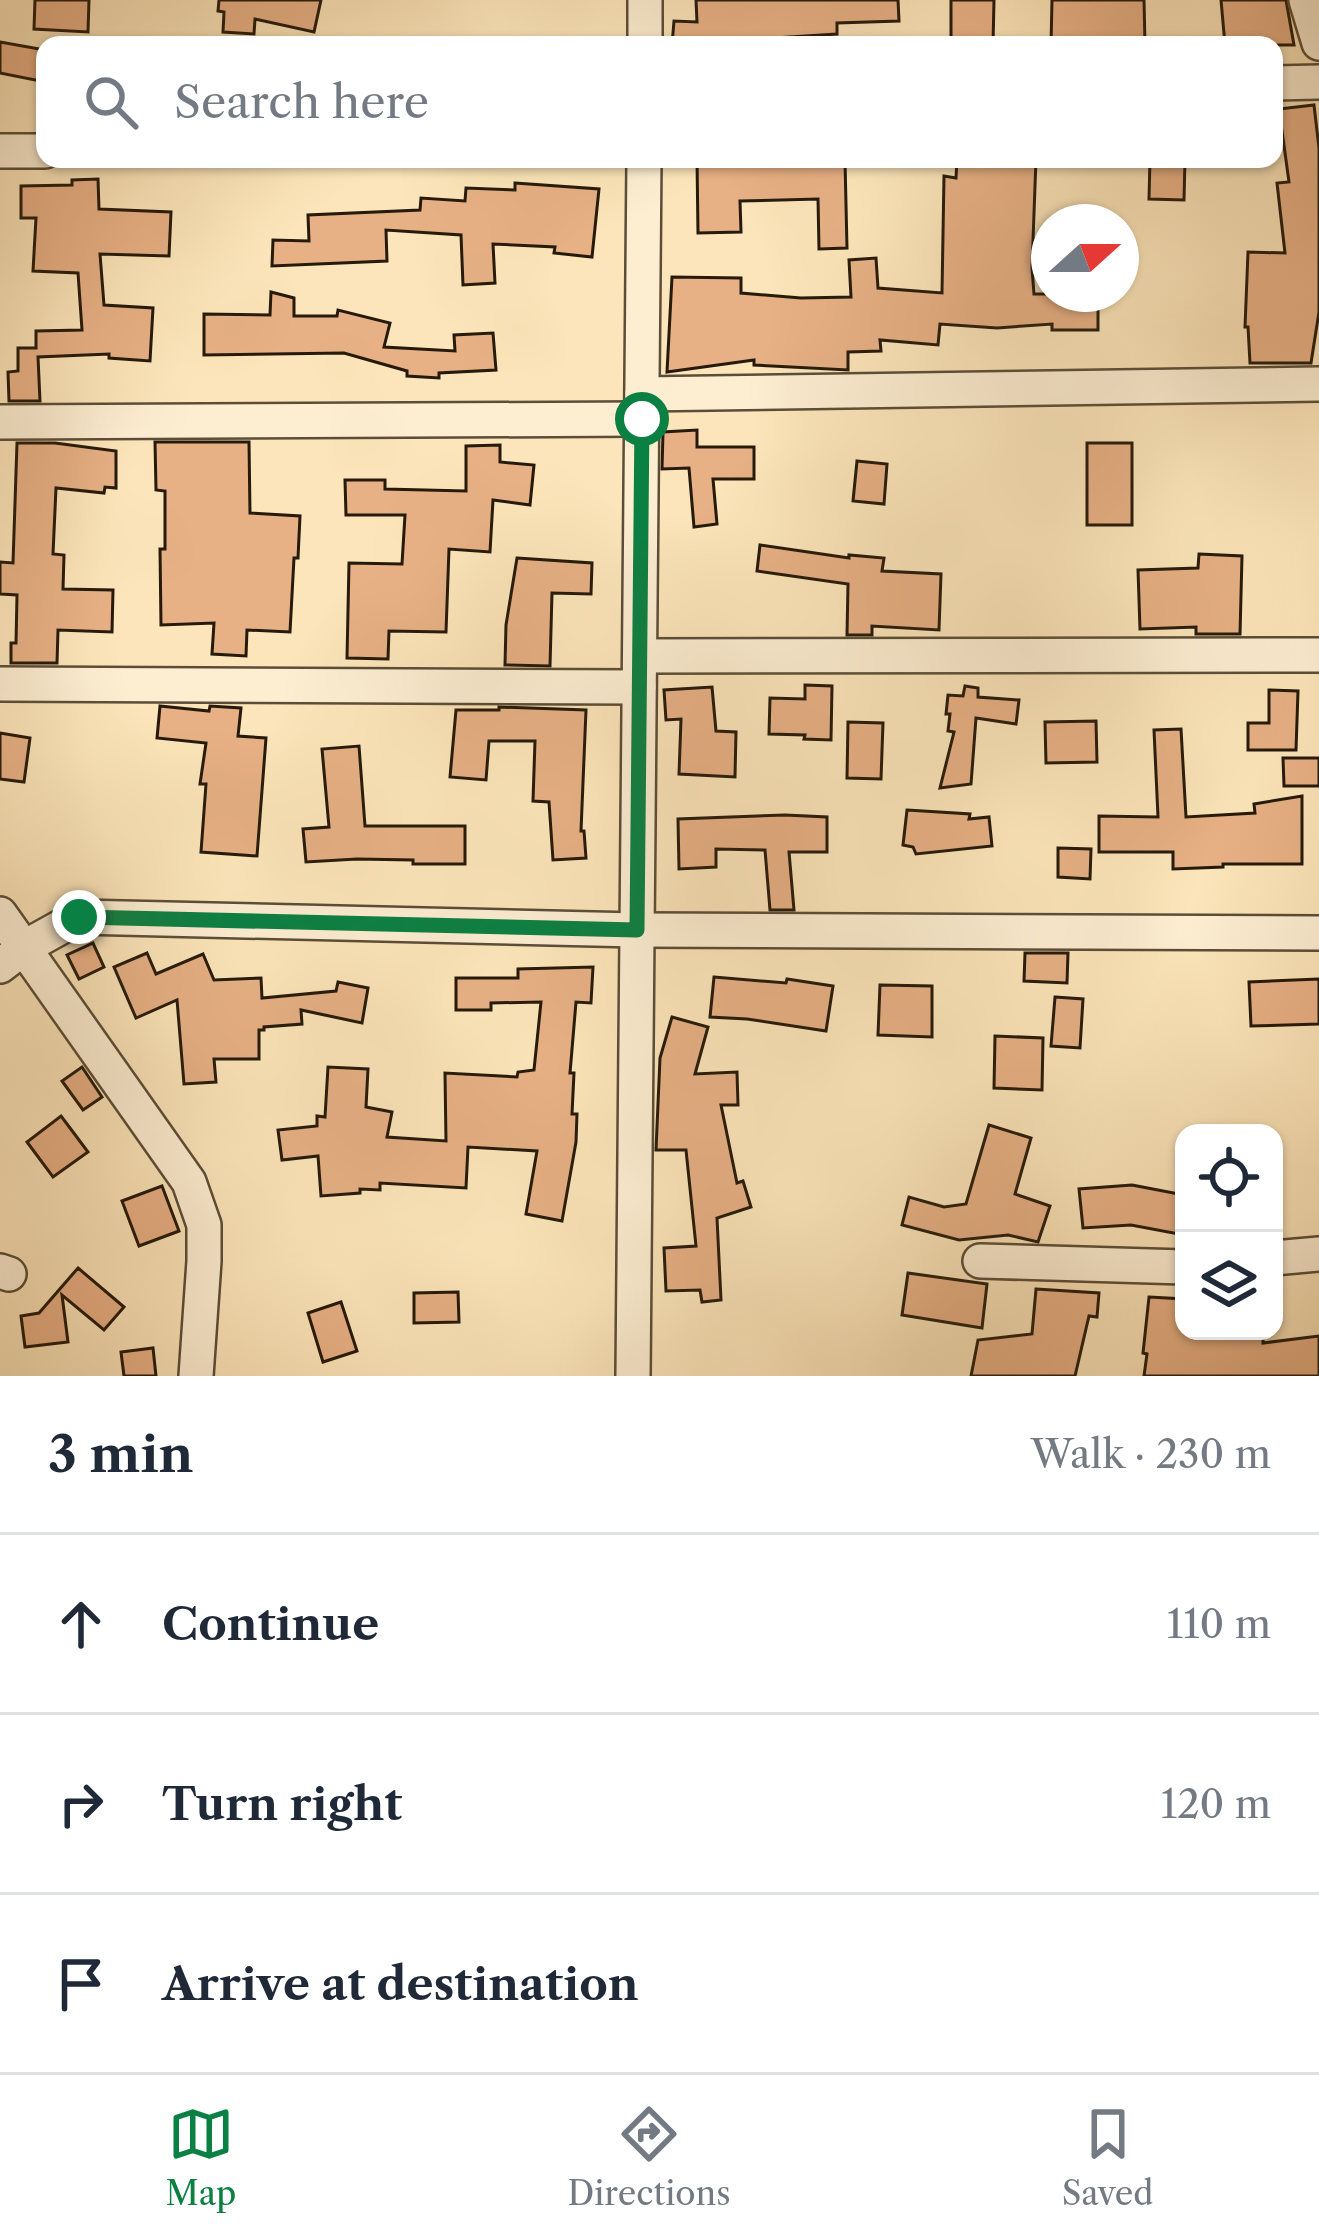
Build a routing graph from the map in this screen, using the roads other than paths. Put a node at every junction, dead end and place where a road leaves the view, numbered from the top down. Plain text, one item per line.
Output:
1 (645, 0) edge
2 (1306, 0) edge
3 (645, 36) edge
4 (1319, 43) edge
5 (1319, 82) edge
6 (1283, 83) edge
7 (0, 151) edge
8 (36, 151) edge
9 (644, 168) edge
10 (1319, 384) edge
11 (642, 406) junction
12 (0, 422) edge
13 (1319, 656) edge
14 (639, 672) junction
15 (0, 683) edge
16 (0, 914) edge
17 (637, 930) junction
18 (1319, 933) edge
19 (12, 957) edge
20 (1319, 1253) edge
21 (1283, 1257) edge
22 (980, 1261) dead end
23 (1175, 1268) edge
24 (196, 1376) edge
25 (633, 1376) edge

1 - 3 street
2 - 4 street
5 - 6 street
7 - 8 street
9 - 11 street
10 - 11 street
11 - 12 street
11 - 14 street
13 - 14 street
14 - 15 street
14 - 17 street
16 - 19 street
17 - 18 street
17 - 19 street
17 - 25 street
19 - 24 street
20 - 21 street
22 - 23 street

